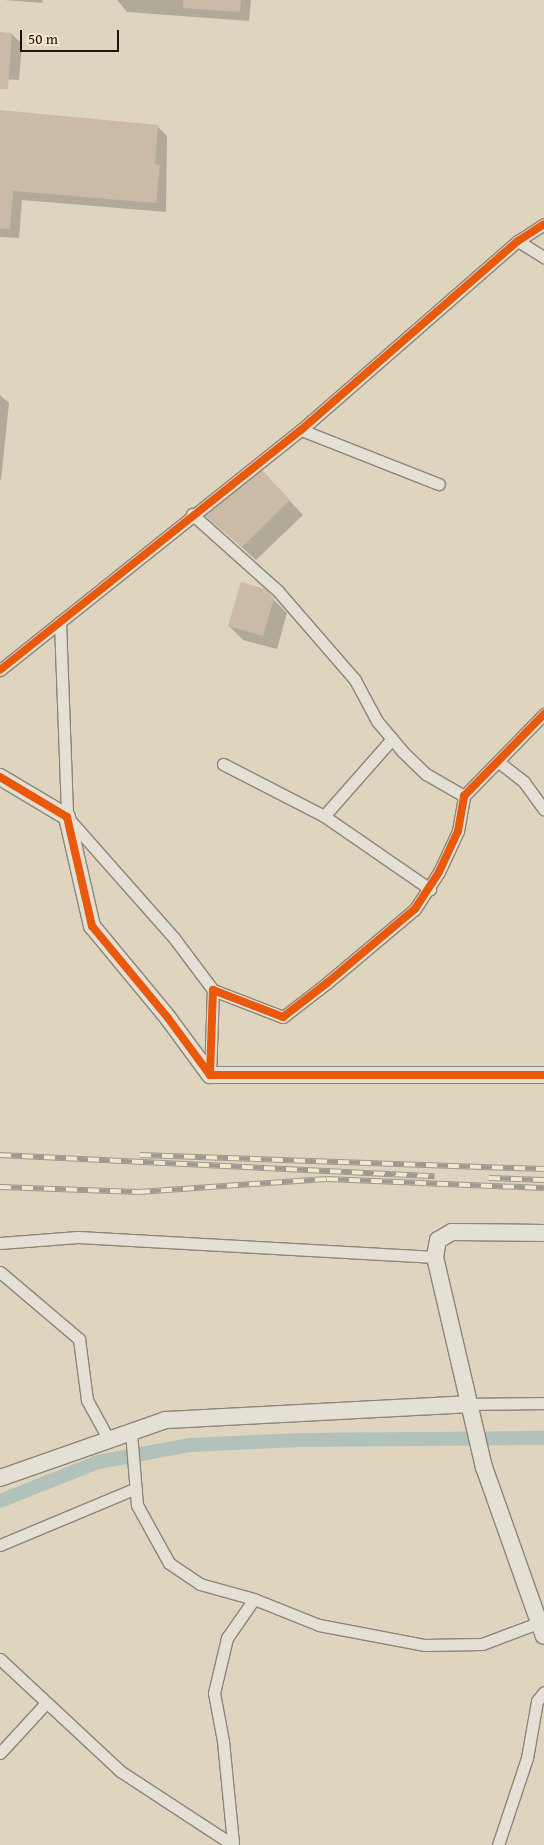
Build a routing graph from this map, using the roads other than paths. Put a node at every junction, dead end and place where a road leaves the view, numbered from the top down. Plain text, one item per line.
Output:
1 (544, 224) edge
2 (518, 241) junction
3 (544, 257) edge
4 (301, 430) junction
5 (439, 484) dead end
6 (192, 514) junction
7 (60, 622) junction
8 (0, 670) edge
9 (544, 714) edge
10 (392, 739) junction
11 (500, 763) junction
12 (223, 764) dead end
13 (0, 777) edge
14 (464, 796) junction
15 (544, 810) edge
16 (324, 816) junction
17 (68, 817) junction
18 (430, 889) junction
19 (213, 990) junction
20 (210, 1074) junction
21 (544, 1076) edge
22 (544, 1233) edge
23 (0, 1243) edge
24 (435, 1256) junction
25 (0, 1272) edge
26 (544, 1403) edge
27 (469, 1404) junction
28 (131, 1432) junction
29 (108, 1440) junction
30 (0, 1478) edge
31 (136, 1486) junction
32 (0, 1544) edge
33 (254, 1599) junction
34 (541, 1630) edge
35 (0, 1659) edge
36 (544, 1692) edge
37 (46, 1704) junction
38 (0, 1753) edge
39 (233, 1844) edge
40 (498, 1845) edge

1 - 2 street
2 - 3 street
2 - 4 street
4 - 5 street
4 - 6 street
6 - 7 street
6 - 10 street
7 - 8 street
7 - 17 street
9 - 11 street
10 - 14 street
10 - 16 street
11 - 14 street
11 - 15 street
12 - 16 street
13 - 17 street
14 - 18 street
16 - 18 street
17 - 19 street
17 - 20 street
18 - 19 street
19 - 20 street
20 - 21 street
22 - 24 street
23 - 24 street
24 - 27 street
25 - 29 street
26 - 27 street
27 - 28 street
27 - 34 street
28 - 29 street
28 - 31 street
29 - 30 street
31 - 32 street
31 - 33 street
33 - 34 street
33 - 39 street
35 - 37 street
36 - 40 street
37 - 38 street
37 - 39 street

